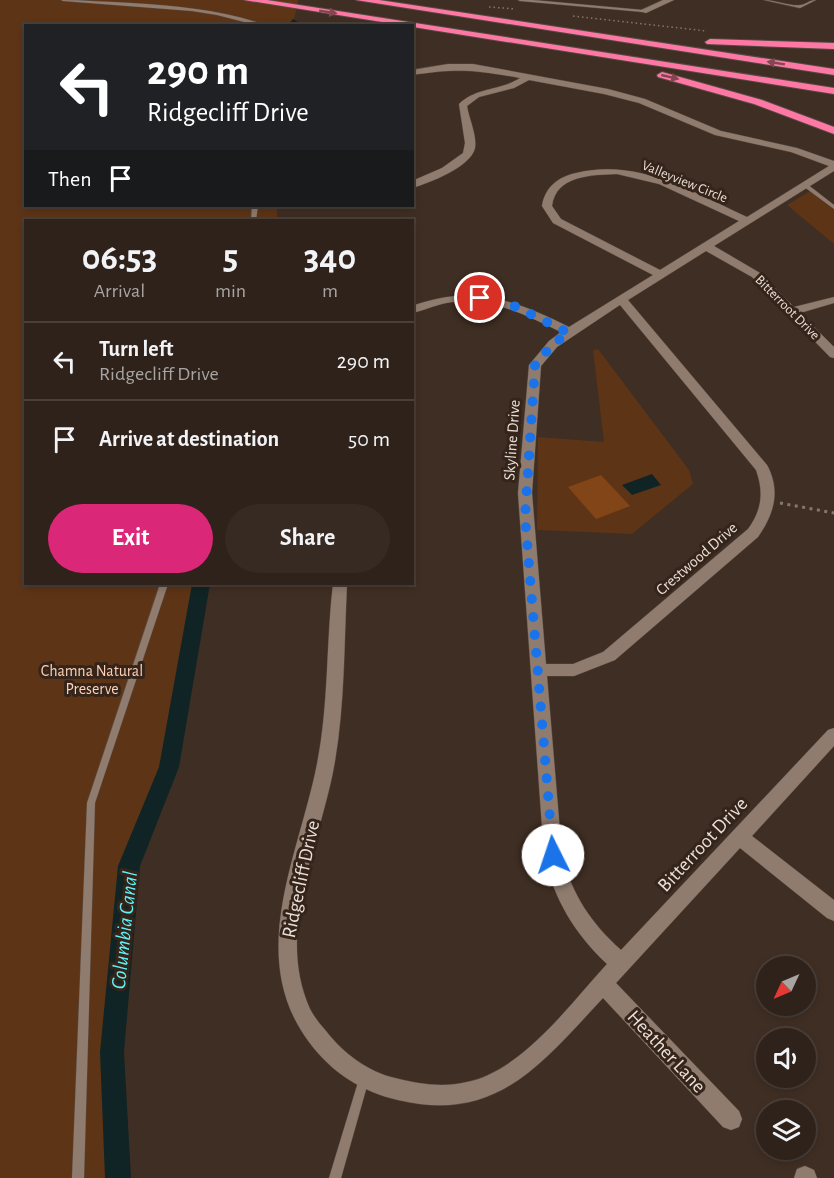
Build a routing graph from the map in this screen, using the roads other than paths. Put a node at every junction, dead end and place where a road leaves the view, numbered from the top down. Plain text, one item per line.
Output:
1 (63, 0) edge
2 (249, 0) edge
3 (362, 0) edge
4 (520, 0) edge
5 (670, 0) edge
6 (766, 0) edge
7 (814, 0) edge
8 (643, 11) joint
9 (261, 24) edge
10 (408, 24) edge
11 (414, 25) edge
12 (428, 27) junction
13 (834, 46) edge
14 (834, 72) edge
15 (414, 73) edge
16 (527, 77) junction
17 (834, 91) edge
18 (834, 131) edge
19 (834, 165) edge
20 (414, 184) edge
21 (806, 185) junction
22 (834, 207) edge
23 (747, 221) junction
24 (707, 247) junction
25 (662, 275) junction
26 (622, 300) junction
27 (834, 300) edge
28 (414, 309) edge
29 (792, 311) junction
30 (569, 333) junction
31 (834, 354) edge
32 (164, 585) edge
33 (340, 585) edge
34 (537, 670) junction
35 (834, 735) edge
36 (740, 837) junction
37 (834, 912) edge
38 (620, 963) junction
39 (602, 983) junction
40 (365, 1077) junction
41 (731, 1119) dead end
42 (78, 1178) edge
43 (335, 1178) edge

1 - 9 lane
2 -> 10 highway
3 - 13 highway
14 -> 3 highway
4 - 8 lane
5 - 8 street
6 - 7 lane
11 -> 12 highway
12 - 17 highway
12 -> 18 highway
15 - 16 street, Skyline Drive
16 - 19 street, Skyline Drive
16 - 20 street
19 - 21 street, Skyline Drive
21 - 22 lane
21 - 23 street, Skyline Drive
23 - 24 street, Skyline Drive
23 - 25 street, Valleyview Circle
24 - 25 street, Skyline Drive
24 - 29 street, Bitterroot Drive
25 - 26 street, Skyline Drive
26 - 30 street, Skyline Drive
26 - 34 street, Crestwood Drive
27 - 29 street
28 - 30 street
29 - 31 street, Bitterroot Drive
30 - 34 street, Skyline Drive
32 - 42 lane
33 - 40 street, Ridgecliff Drive
34 - 38 street, Skyline Drive
35 - 36 street, Bitterroot Drive
36 - 37 street
36 - 38 street, Bitterroot Drive
38 - 39 street, Bitterroot Drive
39 - 40 street, Ridgecliff Drive
39 - 41 street, Heather Lane
40 - 43 lane

